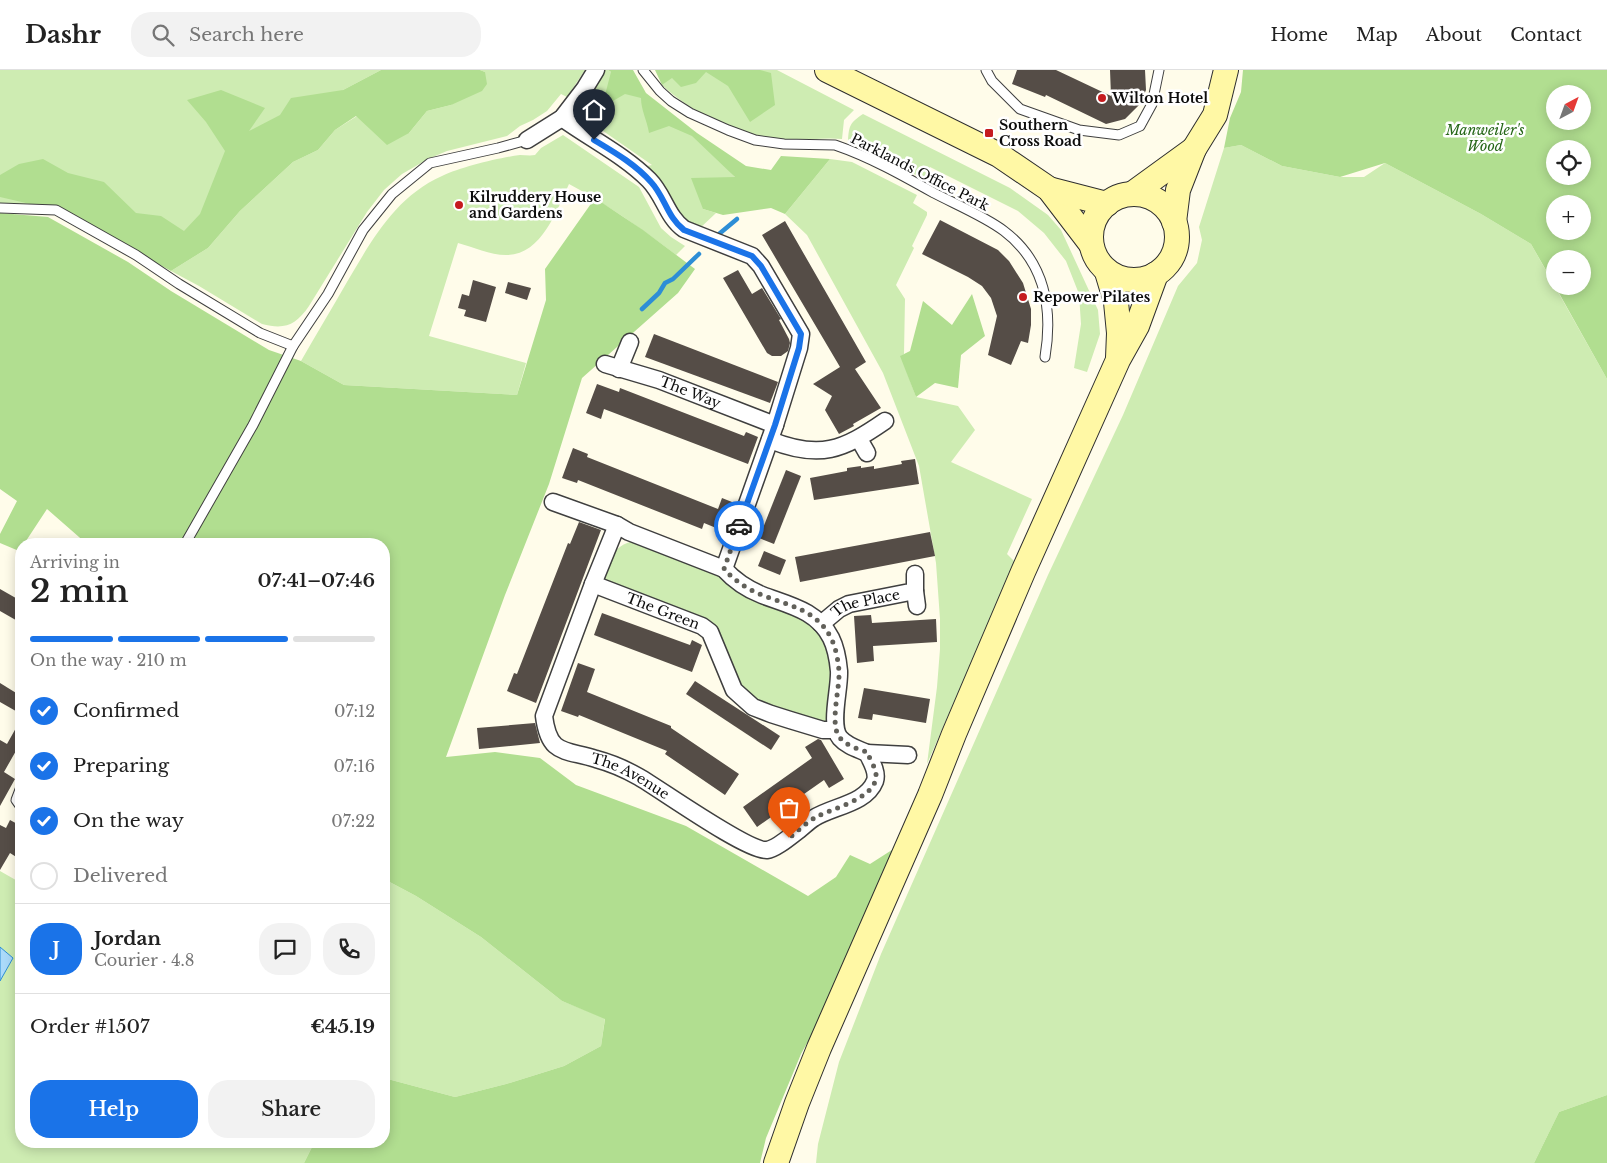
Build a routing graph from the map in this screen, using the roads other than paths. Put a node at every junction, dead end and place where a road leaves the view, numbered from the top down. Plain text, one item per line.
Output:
1 (596, 70) edge
2 (643, 70) edge
3 (986, 70) edge
4 (1159, 70) edge
5 (1226, 70) edge
6 (841, 73) edge
7 (562, 118) junction
8 (527, 140) joint
9 (1194, 149) junction
10 (1049, 190) junction
11 (1132, 194) junction
12 (1107, 204) junction
13 (0, 208) edge
14 (1174, 222) junction
15 (1091, 244) junction
16 (1107, 272) junction
17 (1156, 274) junction
18 (630, 342) dead end
19 (293, 346) junction
20 (1045, 357) dead end
21 (1118, 360) junction
22 (885, 421) dead end
23 (772, 432) junction
24 (553, 502) dead end
25 (616, 525) junction
26 (189, 538) edge
27 (914, 574) dead end
28 (729, 575) junction
29 (593, 584) junction
30 (821, 624) junction
31 (835, 730) junction
32 (867, 752) junction
33 (908, 755) dead end
34 (776, 1163) edge

1 - 7 street
2 - 20 lane, Parklands Office Park
3 - 4 lane
5 - 9 main road
6 - 10 main road
7 - 8 street
7 - 23 street
8 - 19 lane
9 - 11 main road
9 - 14 main road
10 - 12 main road
10 - 15 main road
11 - 12 main road
11 - 14 main road
12 - 15 main road
13 - 19 lane
14 - 17 main road
15 - 16 main road
16 - 17 main road
16 - 21 main road
17 - 21 main road
18 - 23 street, The Way
19 - 26 lane
21 - 34 main road
22 - 23 street, The Way
23 - 28 street
24 - 25 street
25 - 28 street
25 - 29 street, The Avenue
27 - 30 street, The Place
28 - 30 street
29 - 31 street, The Green
29 - 32 street, The Avenue
30 - 31 street
31 - 32 street
32 - 33 street

